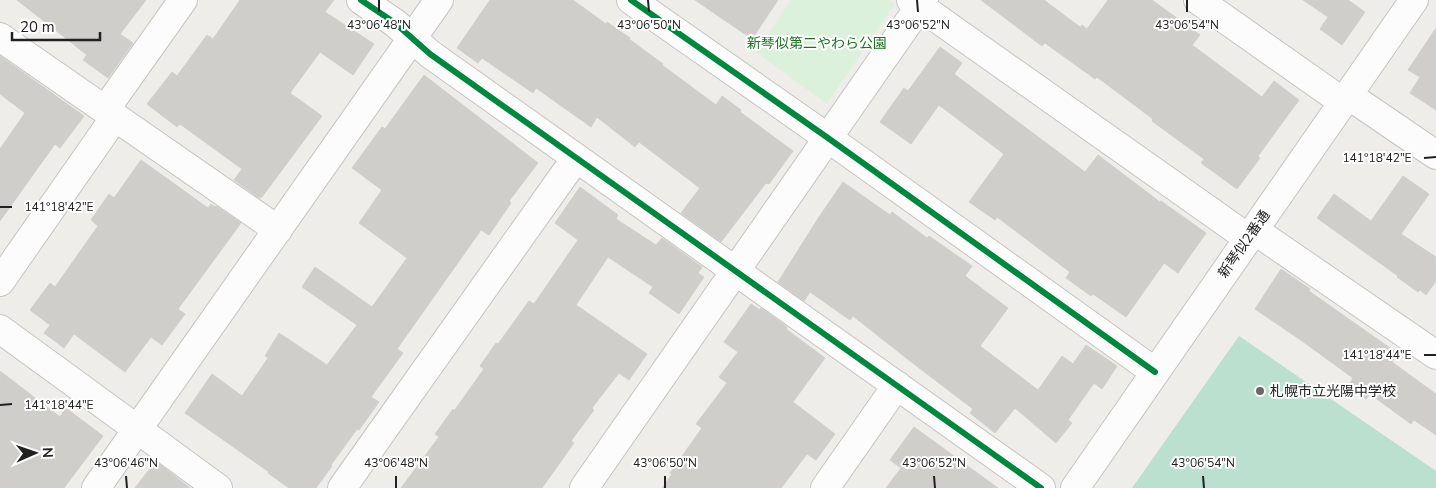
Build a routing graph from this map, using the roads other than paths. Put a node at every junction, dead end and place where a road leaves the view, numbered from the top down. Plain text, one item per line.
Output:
1 (183, 0) edge
2 (362, 0) edge
3 (439, 0) edge
4 (631, 0) edge
5 (1198, 0) edge
6 (1414, 0) edge
7 (918, 2) edge
8 (0, 37) edge
9 (412, 38) junction
10 (1346, 99) junction
11 (110, 113) junction
12 (828, 138) junction
13 (1436, 155) edge
14 (576, 158) junction
15 (278, 230) junction
16 (1251, 234) junction
17 (736, 271) junction
18 (0, 282) edge
19 (0, 329) edge
20 (1436, 355) edge
21 (1155, 372) junction
22 (897, 386) junction
23 (137, 430) junction
24 (96, 488) edge
25 (218, 488) edge
26 (342, 488) edge
27 (584, 488) edge
28 (825, 488) edge
29 (1041, 488) edge
30 (1075, 488) edge

1 - 11 street
2 - 9 street
3 - 9 street
4 - 12 street
5 - 10 street
6 - 10 street, 新琴似2番通
7 - 12 street
7 - 16 street
8 - 11 street
9 - 14 street
9 - 15 street
10 - 13 street
10 - 16 street, 新琴似2番通
11 - 15 street
11 - 18 street
12 - 17 street
12 - 21 street
14 - 17 street
14 - 26 street
15 - 23 street
16 - 20 street
16 - 21 street, 新琴似2番通
17 - 22 street
17 - 27 street
19 - 23 street
21 - 30 street, 新琴似2番通
22 - 28 street
22 - 29 street
23 - 24 street
23 - 25 street

